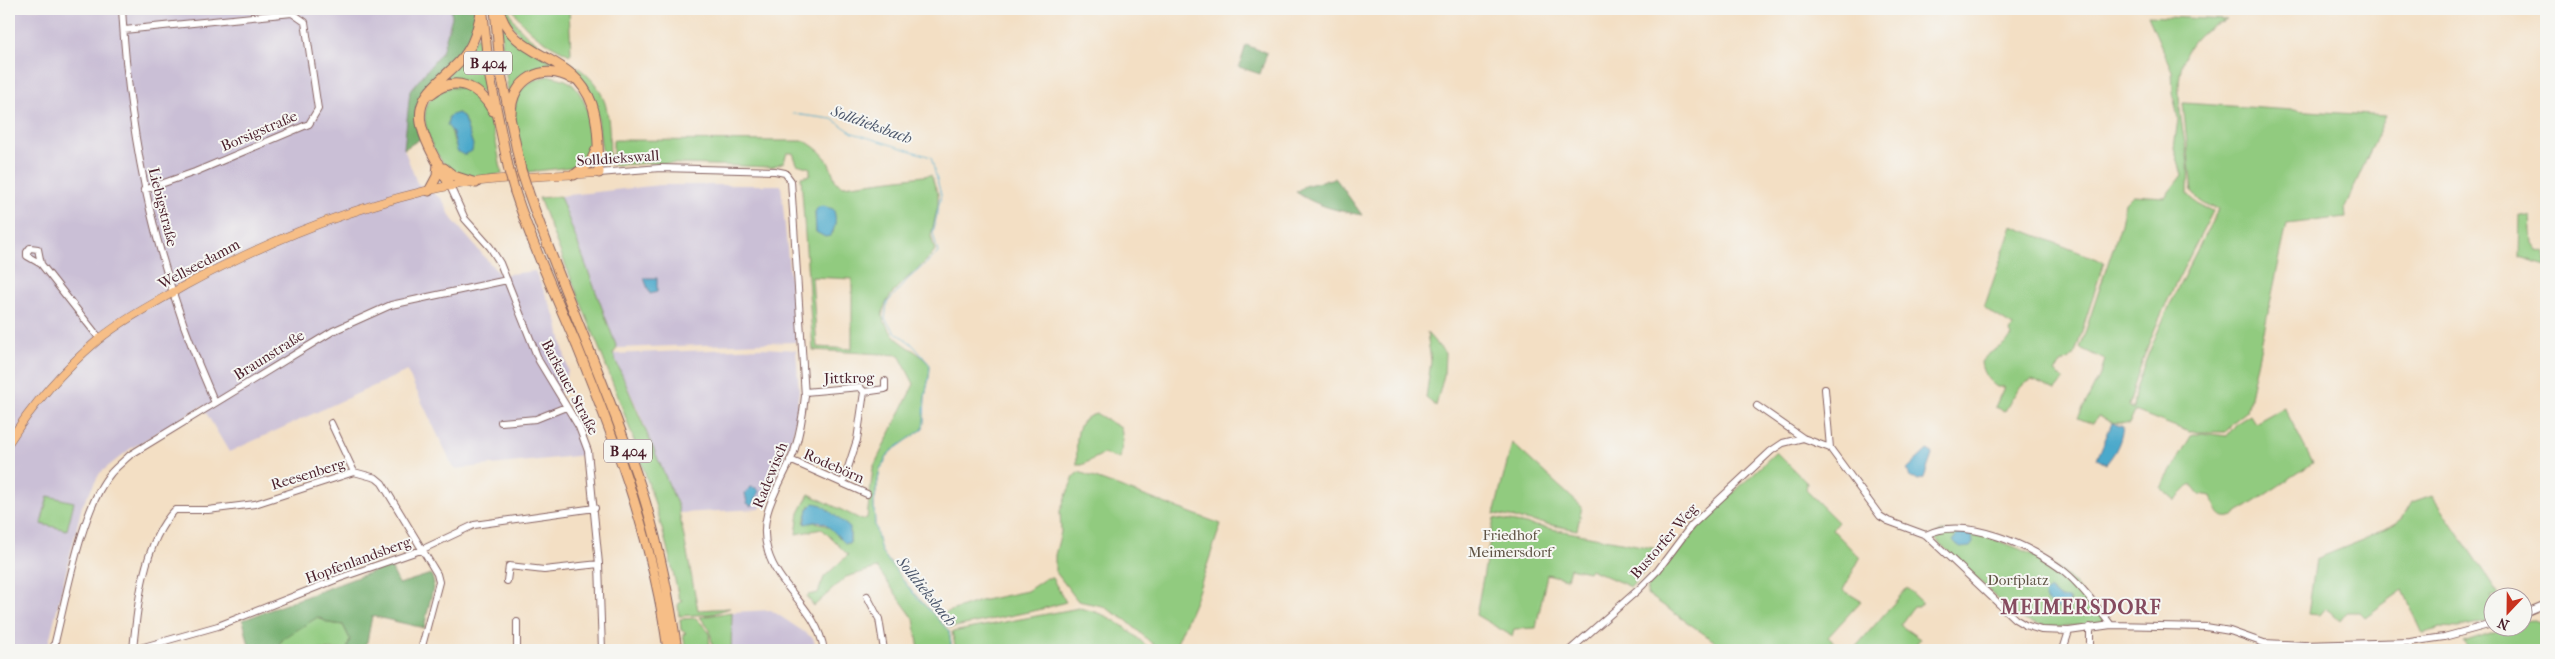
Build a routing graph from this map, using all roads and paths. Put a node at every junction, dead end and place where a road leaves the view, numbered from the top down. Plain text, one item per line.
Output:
1 (122, 9) edge
2 (483, 9) edge
3 (495, 9) edge
4 (499, 9) edge
5 (124, 30) junction
6 (583, 86) junction
7 (425, 99) junction
8 (496, 116) junction
9 (512, 133) junction
10 (596, 147) junction
11 (438, 163) junction
12 (599, 173) junction
13 (787, 174) joint
14 (574, 175) junction
15 (476, 183) junction
16 (450, 186) junction
17 (144, 190) junction
18 (429, 191) junction
19 (41, 264) dead end
20 (507, 280) junction
21 (173, 293) junction
22 (100, 339) junction
23 (885, 382) dead end
24 (1825, 389) dead end
25 (805, 392) junction
26 (864, 392) junction
27 (215, 403) junction
28 (1758, 406) dead end
29 (566, 407) junction
30 (501, 422) dead end
31 (331, 423) dead end
32 (1803, 438) junction
33 (9, 442) edge
34 (1830, 448) junction
35 (790, 460) junction
36 (354, 472) junction
37 (843, 483) junction
38 (867, 494) dead end
39 (595, 508) junction
40 (1926, 535) junction
41 (421, 550) junction
42 (599, 564) junction
43 (507, 581) dead end
44 (867, 596) dead end
45 (2546, 604) edge
46 (2532, 610) edge
47 (517, 622) dead end
48 (2111, 625) junction
49 (2090, 627) junction
50 (2482, 627) edge
51 (2069, 631) junction
52 (2327, 648) edge
53 (53, 650) edge
54 (133, 650) edge
55 (420, 650) edge
56 (518, 650) edge
57 (602, 650) edge
58 (668, 650) edge
59 (677, 650) edge
60 (824, 650) edge
61 (884, 650) edge
62 (1570, 650) edge
63 (2063, 650) edge
64 (2090, 650) edge

1 - 5 street, Liebigstraße
2 - 7 highway
2 - 8 highway, B 404
3 - 9 highway, B 404
4 - 6 highway
5 - 17 street, Liebigstraße
5 - 17 street, Borsigstraße
6 - 9 highway
6 - 10 highway
7 - 8 highway
7 - 11 highway
8 - 58 highway, B 404, bridge
9 - 59 highway, B 404, bridge
10 - 12 highway
10 - 14 highway
11 - 15 highway
11 - 16 highway
11 - 18 highway
12 - 13 street, Solldiekswall
12 - 14 main road, Solldiekswall
13 - 25 street, Radewisch
14 - 15 main road, Solldiekswall
15 - 16 main road, Solldiekswall
16 - 18 main road, Wellseedamm
16 - 20 street, Barkauer Straße
17 - 21 street, Liebigstraße
18 - 21 main road, Wellseedamm
19 - 22 street
20 - 27 street, Braunstraße
20 - 29 street, Barkauer Straße
21 - 22 main road, Wellseedamm
21 - 27 street, Liebigstraße
22 - 33 main road, Wellseedamm
23 - 26 street, Jittkrog
24 - 34 street
25 - 26 street, Jittkrog
25 - 35 street, Radewisch
26 - 37 street
27 - 53 street, Braunstraße
28 - 32 street
29 - 30 street
29 - 39 street, Barkauer Straße
31 - 36 street
32 - 34 street
32 - 62 street, Bustorfer Weg
34 - 40 street
35 - 37 street, Rodebörn
35 - 60 street, Radewisch
36 - 41 street, Reesenberg
36 - 54 street, Reesenberg
37 - 38 street, Rodebörn
39 - 41 street, Hopfenlandsberg
39 - 42 street, Barkauer Straße
40 - 48 street
40 - 51 street
41 - 54 street, Hopfenlandsberg
41 - 55 street, Reesenberg
42 - 43 street
42 - 57 street, Barkauer Straße
44 - 61 street
45 - 46 street
47 - 56 street
48 - 49 street
48 - 52 street
49 - 51 street
49 - 64 street
50 - 52 street
51 - 63 street

